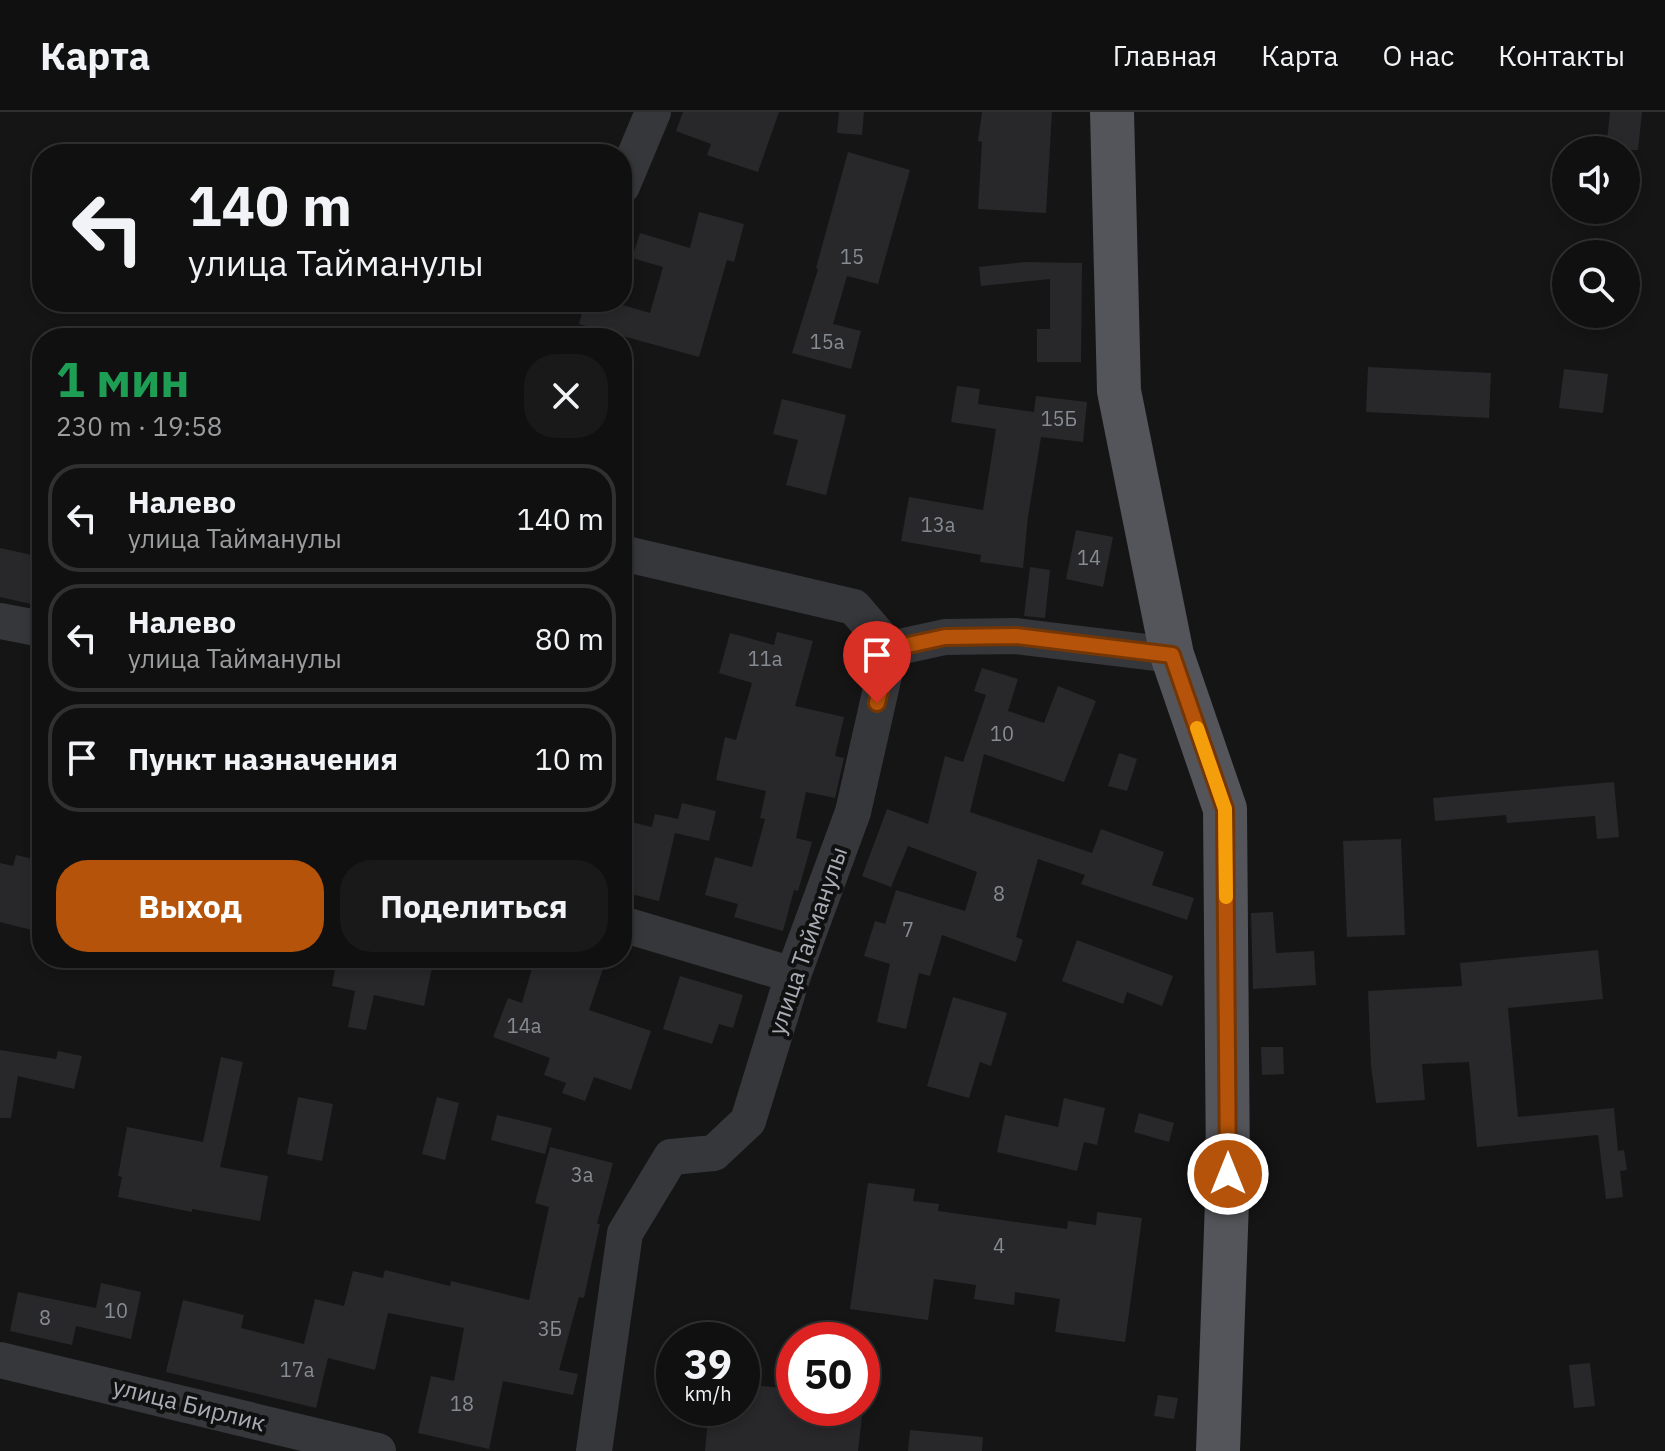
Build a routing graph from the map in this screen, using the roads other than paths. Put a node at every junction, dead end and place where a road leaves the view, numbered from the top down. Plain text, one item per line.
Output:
1 (653, 112) edge
2 (1112, 112) edge
3 (632, 162) edge
4 (632, 555) edge
5 (0, 621) edge
6 (32, 627) edge
7 (890, 649) junction
8 (1172, 655) junction
9 (632, 927) edge
10 (793, 975) junction
11 (0, 1360) edge
12 (378, 1451) edge
13 (594, 1451) edge
14 (1218, 1451) edge

1 - 3 street
2 - 8 main road
4 - 7 street
5 - 6 street
7 - 8 street
7 - 10 street, улица Тайманулы
8 - 14 main road
9 - 10 street
10 - 13 street, улица Тайманулы
11 - 12 street, улица Бирлик

